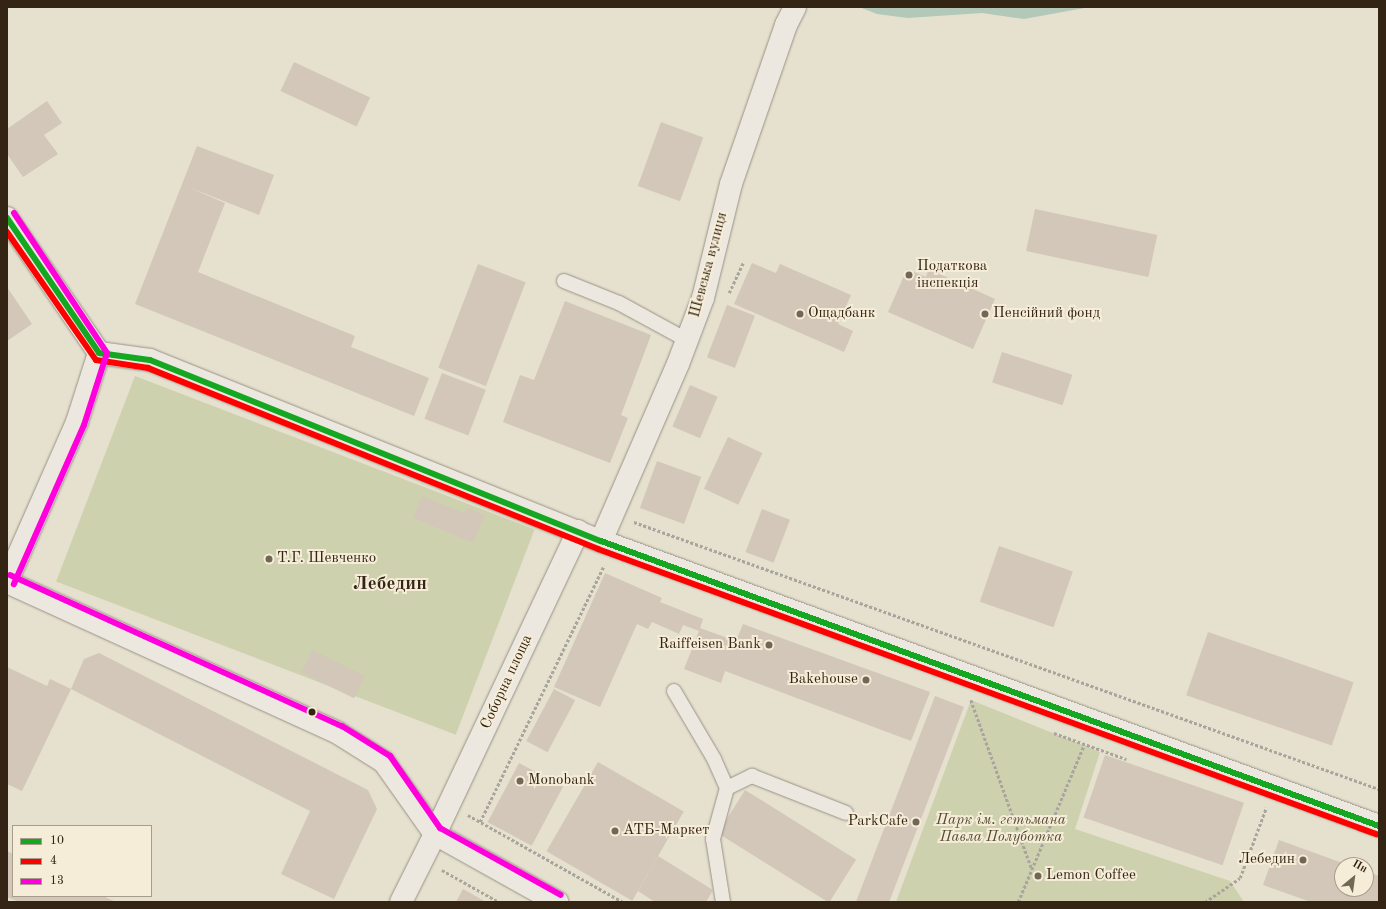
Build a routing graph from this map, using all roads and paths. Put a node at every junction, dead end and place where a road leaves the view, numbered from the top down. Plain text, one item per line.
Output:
1 (790, 16) edge
2 (7, 218) edge
3 (564, 281) dead end
4 (687, 340) junction
5 (99, 353) junction
6 (626, 519) dead end
7 (578, 531) junction
8 (608, 543) junction
9 (7, 582) edge
10 (674, 691) dead end
11 (971, 700) dead end
12 (1084, 745) dead end
13 (727, 788) junction
14 (1379, 789) edge
15 (449, 804) junction
16 (1266, 808) dead end
17 (846, 813) dead end
18 (480, 822) junction
19 (1379, 826) edge
20 (435, 834) junction
21 (423, 859) junction
22 (1032, 868) junction
23 (402, 902) edge
24 (499, 902) edge
25 (557, 902) edge
26 (623, 902) edge
27 (722, 902) edge
28 (1018, 902) edge
29 (1205, 902) edge

1 - 4 main road, Шевська вулиця
2 - 5 main road
3 - 4 lane
4 - 8 main road, Шевська вулиця
5 - 7 main road
5 - 9 main road
6 - 14 path
7 - 8 main road
7 - 15 main road, Соборна площа
8 - 18 path
8 - 19 main road
9 - 20 main road
10 - 13 lane
11 - 22 path
12 - 22 path
13 - 17 lane
13 - 27 lane
15 - 18 path
15 - 20 main road, Соборна площа
16 - 29 path
18 - 26 path
20 - 21 main road, Соборна площа
20 - 25 main road
21 - 23 main road, Соборна площа
21 - 24 path
22 - 28 path

